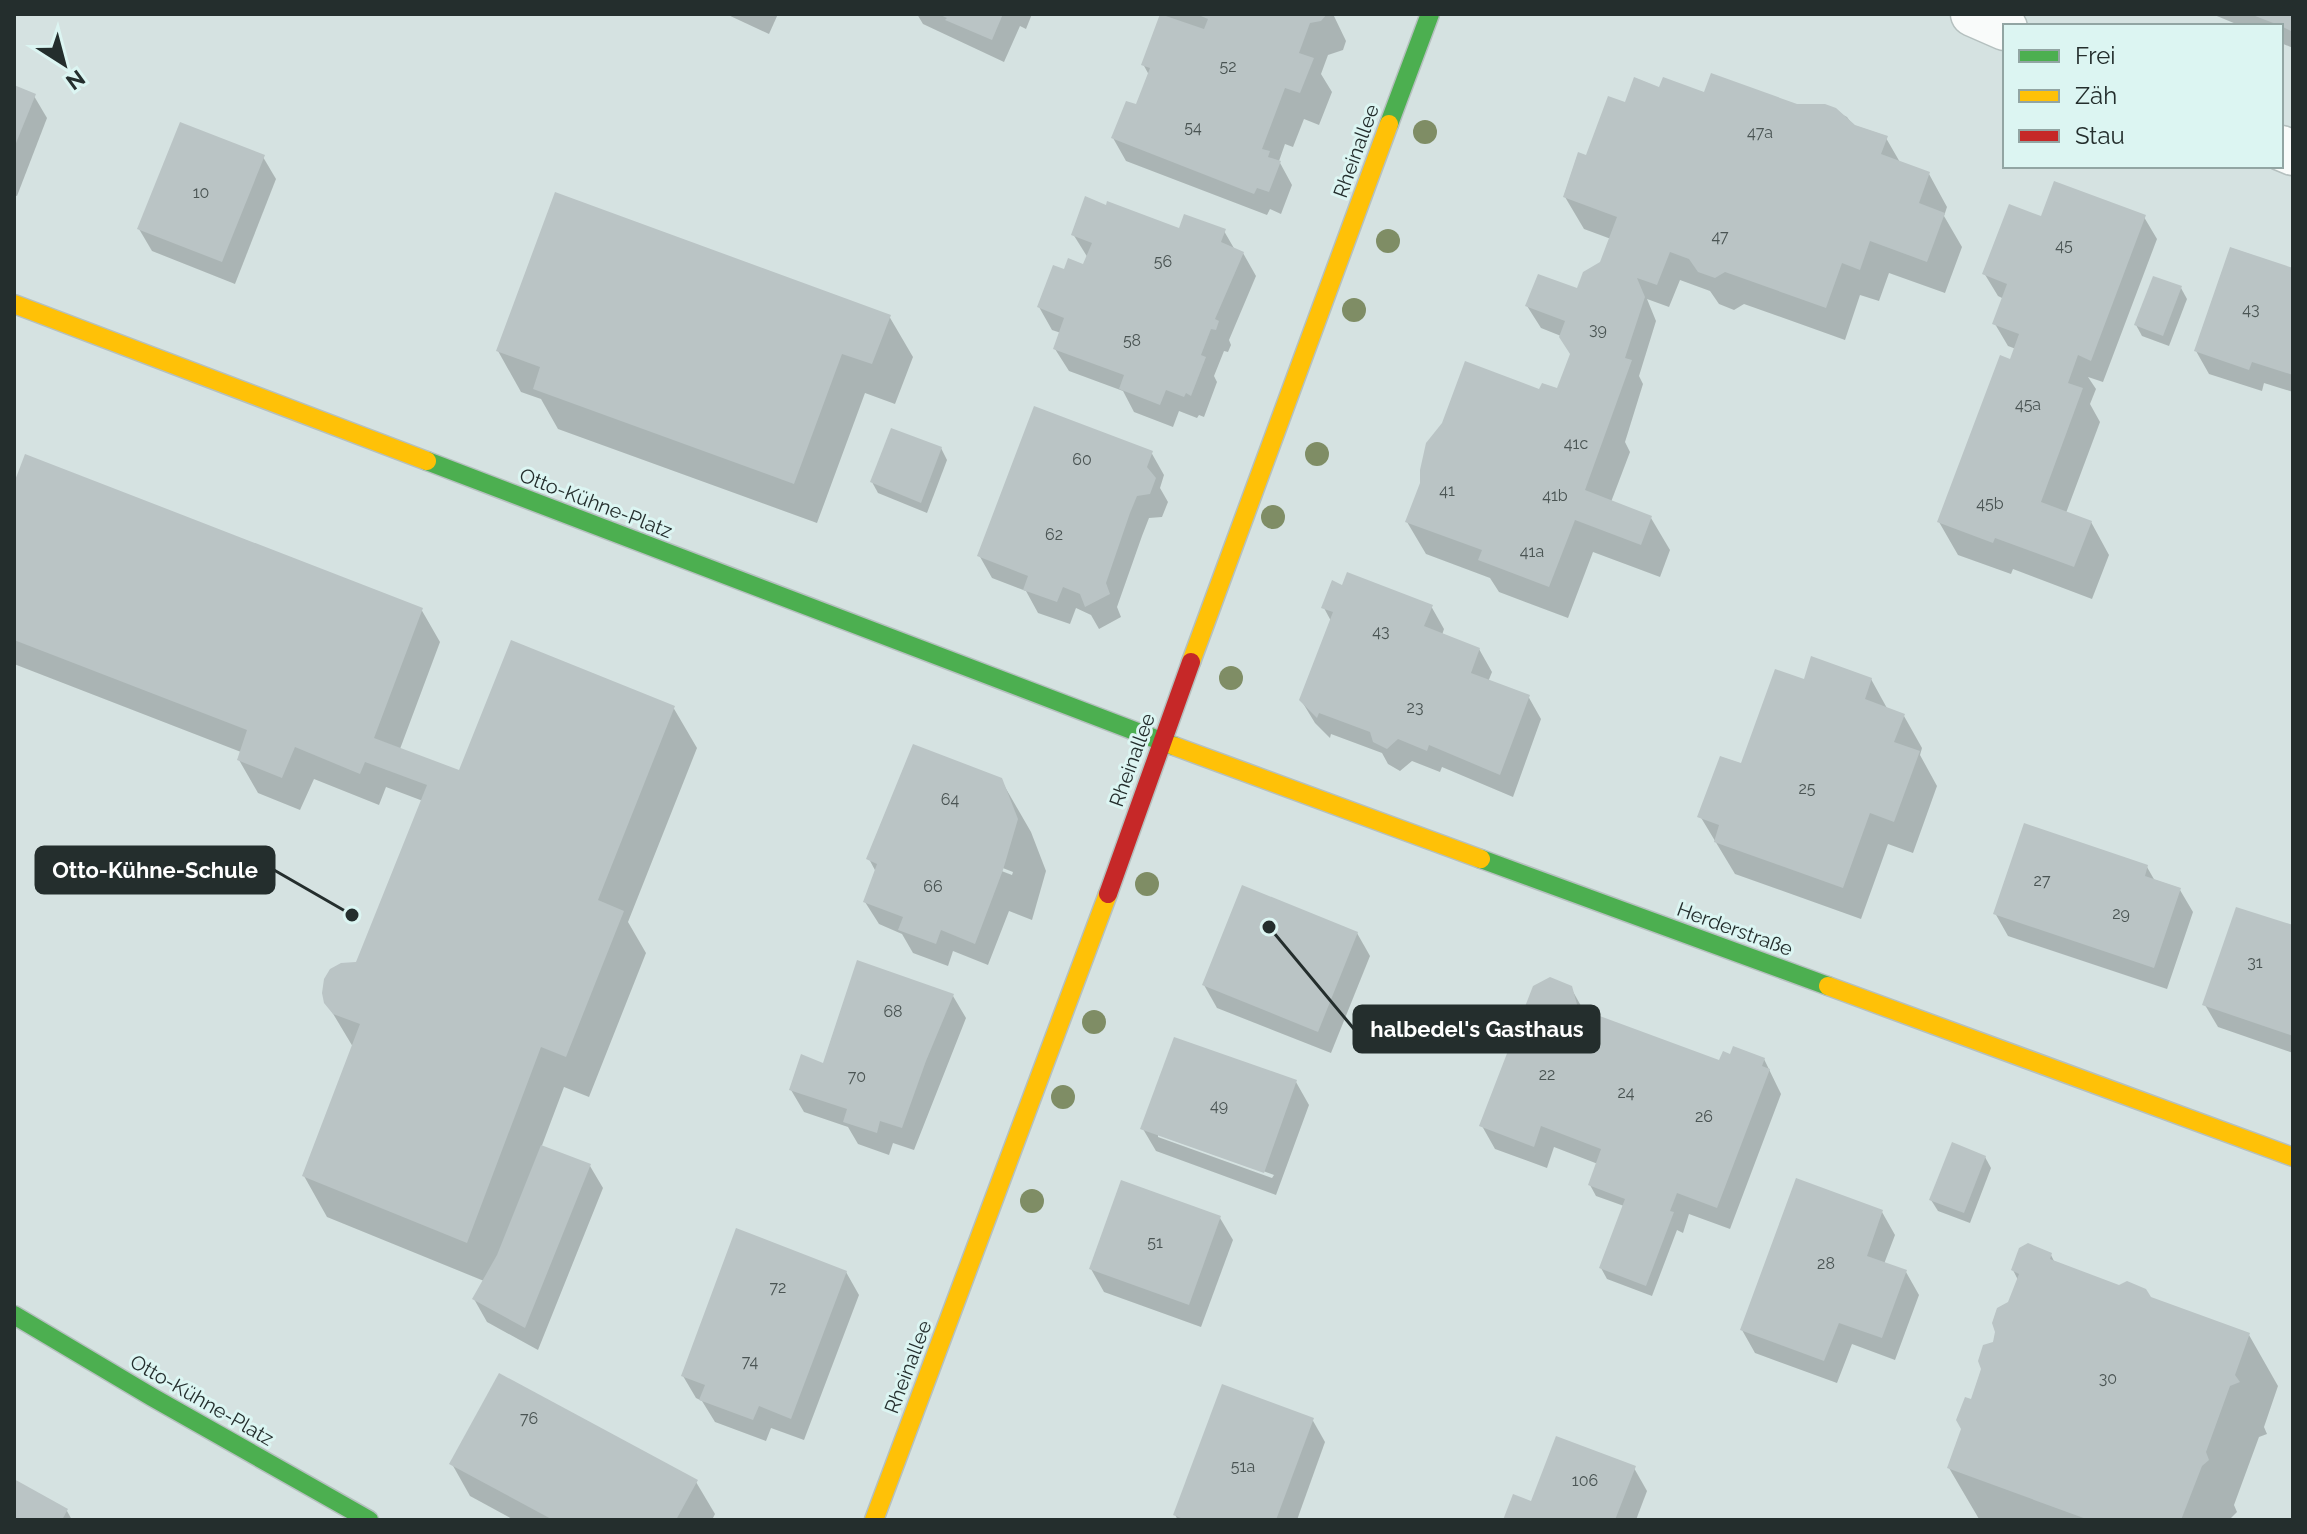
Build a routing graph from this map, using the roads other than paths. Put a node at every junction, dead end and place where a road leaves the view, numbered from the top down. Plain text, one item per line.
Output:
1 (1430, 14) edge
2 (1973, 14) edge
3 (2003, 27) edge
4 (14, 304) edge
5 (1162, 742) junction
6 (2293, 1157) edge
7 (14, 1315) edge
8 (369, 1520) edge
9 (874, 1520) edge

1 - 5 street, Rheinallee
2 - 3 street
4 - 5 street, Otto-Kühne-Platz
5 - 6 street, Herderstraße
5 - 9 street, Rheinallee
7 - 8 street, Otto-Kühne-Platz

